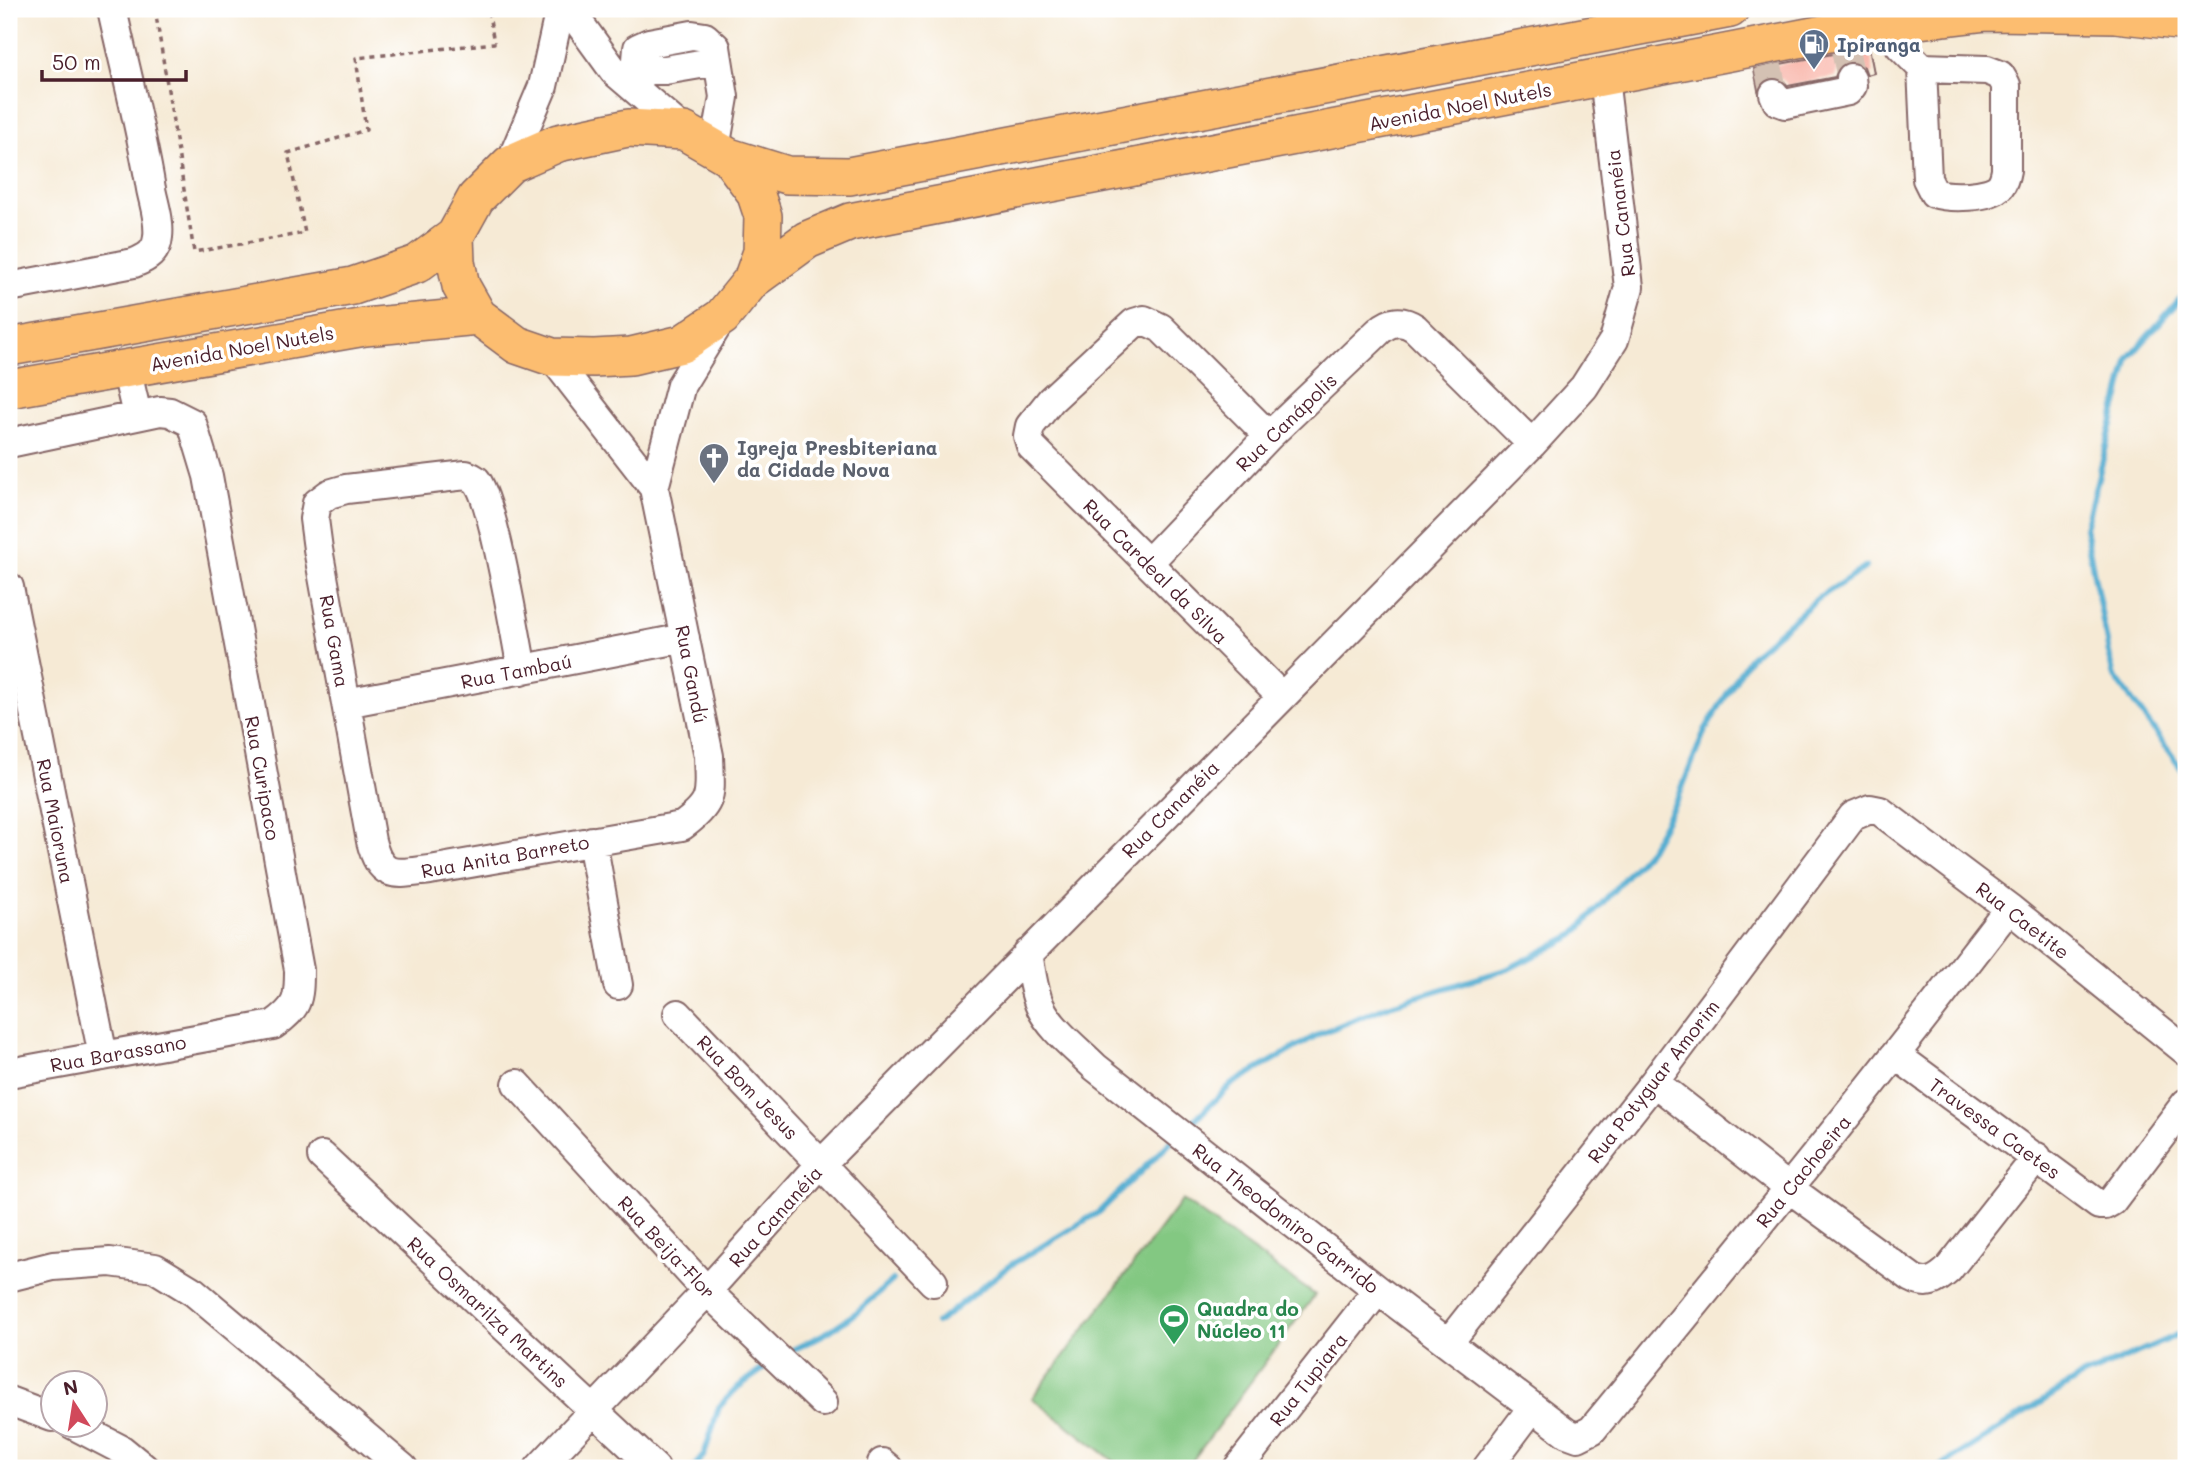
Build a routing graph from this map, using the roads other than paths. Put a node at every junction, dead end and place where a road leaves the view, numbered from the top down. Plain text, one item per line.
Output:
1 (112, 9) edge
2 (561, 9) edge
3 (569, 9) edge
4 (1730, 9) edge
5 (2186, 22) edge
6 (1892, 24) junction
7 (718, 61) dead end
8 (1922, 68) junction
9 (1604, 78) junction
10 (1851, 78) dead end
11 (1774, 94) dead end
12 (684, 131) junction
13 (722, 153) junction
14 (510, 164) junction
15 (455, 236) junction
16 (752, 279) junction
17 (9, 287) edge
18 (478, 316) junction
19 (722, 317) junction
20 (9, 347) edge
21 (552, 357) junction
22 (126, 368) junction
23 (9, 389) edge
24 (137, 415) junction
25 (1269, 436) junction
26 (9, 443) edge
27 (1532, 444) junction
28 (654, 488) junction
29 (1148, 563) junction
30 (9, 587) edge
31 (685, 638) junction
32 (522, 670) junction
33 (1282, 696) junction
34 (346, 703) junction
35 (1853, 816) joint
36 (657, 830) joint
37 (371, 841) joint
38 (592, 841) junction
39 (2009, 908) junction
40 (1028, 953) junction
41 (618, 985) dead end
42 (678, 1014) dead end
43 (228, 1033) joint
44 (2186, 1051) edge
45 (103, 1056) junction
46 (1897, 1056) junction
47 (9, 1073) edge
48 (1654, 1082) junction
49 (517, 1084) dead end
50 (2186, 1103) edge
51 (322, 1156) dead end
52 (2037, 1157) junction
53 (821, 1164) junction
54 (1790, 1189) junction
55 (9, 1276) edge
56 (933, 1282) dead end
57 (1378, 1290) junction
58 (707, 1291) junction
59 (1448, 1342) junction
60 (9, 1401) edge
61 (823, 1402) dead end
62 (1532, 1408) junction
63 (593, 1411) junction
64 (38, 1412) edge
65 (1592, 1430) joint
66 (89, 1438) edge
67 (115, 1459) edge
68 (144, 1468) edge
69 (403, 1468) edge
70 (539, 1468) edge
71 (655, 1468) edge
72 (1238, 1468) edge
73 (1487, 1468) edge

1 - 17 street
2 - 14 street
3 - 12 street
4 - 13 main road
5 - 6 main road, Avenida Noel Nutels
6 - 8 street
6 - 9 main road, Avenida Noel Nutels
7 - 13 street
8 - 8 street
9 - 16 main road, Avenida Noel Nutels
9 - 27 street, Rua Cananéia
10 - 11 street
12 - 13 main road
12 - 14 main road
13 - 16 main road
14 - 15 main road
15 - 18 main road
15 - 20 main road
16 - 19 main road
18 - 21 main road
18 - 22 main road, Avenida Noel Nutels
19 - 21 main road
19 - 28 street, Rua Gandú
21 - 28 street, Rua Gandú
22 - 23 main road, Avenida Noel Nutels
22 - 24 street
24 - 26 street, Rua Curipaco
24 - 43 street, Rua Curipaco
25 - 27 street, Rua Canápolis
25 - 29 street, Rua Canápolis
25 - 29 street, Rua Cardeal da Silva
27 - 33 street, Rua Cananéia
28 - 31 street, Rua Gandú
29 - 33 street, Rua Cardeal da Silva
30 - 45 street, Rua Maioruna
31 - 32 street, Rua Tambaú
31 - 36 street, Rua Gandú
32 - 34 street, Rua Tambaú
32 - 34 street, Rua Gama
33 - 40 street, Rua Cananéia
34 - 37 street, Rua Gama
35 - 39 street, Rua Caetite
35 - 48 street, Rua Potyguar Amorim
36 - 38 street, Rua Anita Barreto
37 - 38 street, Rua Anita Barreto
38 - 41 street
39 - 44 street, Rua Caetite
39 - 46 street, Rua Cachoeira
40 - 53 street, Rua Cananéia
40 - 57 street, Rua Theodomiro Garrido
42 - 53 street, Rua Bom Jesus
43 - 45 street, Rua Barassano
45 - 47 street, Rua Barassano
46 - 52 street, Travessa Caetes
46 - 54 street, Rua Cachoeira
48 - 54 street
48 - 59 street, Rua Potyguar Amorim
49 - 58 street, Rua Beija-Flor
50 - 52 street, Travessa Caetes
51 - 63 street, Rua Osmarilza Martins
52 - 54 street
53 - 56 street, Rua Bom Jesus
53 - 58 street, Rua Cananéia
54 - 65 street, Rua Cachoeira
55 - 69 street
57 - 59 street, Rua Theodomiro Garrido
57 - 72 street, Rua Tupiara
58 - 61 street, Rua Beija-Flor
58 - 63 street, Rua Cananéia
59 - 62 street, Rua Theodomiro Garrido
60 - 64 street
62 - 65 street, Rua Theodomiro Garrido
62 - 73 street
63 - 70 street, Rua Cananéia
63 - 71 street, Rua Osmarilza Martins
66 - 67 street
67 - 68 street

